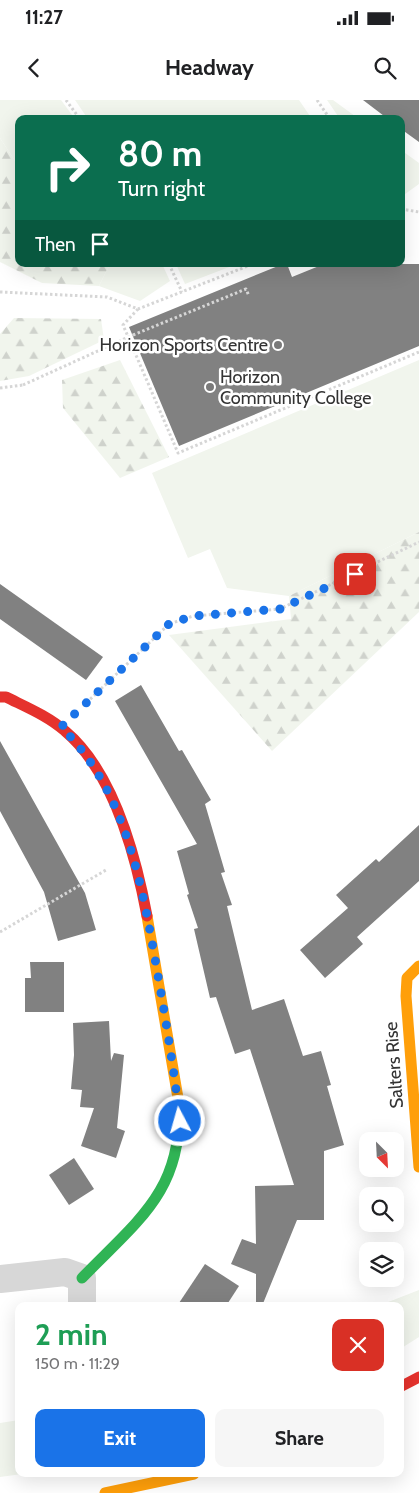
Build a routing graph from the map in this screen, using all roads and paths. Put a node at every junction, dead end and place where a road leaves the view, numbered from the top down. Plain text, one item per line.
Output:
1 (66, 100) edge
2 (317, 100) edge
3 (77, 115) edge
4 (327, 115) edge
5 (405, 210) edge
6 (419, 212) edge
7 (170, 267) edge
8 (245, 267) edge
9 (0, 292) edge
10 (182, 292) junction
11 (249, 296) dead end
12 (138, 310) junction
13 (419, 352) edge
14 (0, 388) edge
15 (419, 542) edge
16 (0, 697) edge
17 (61, 727) junction
18 (133, 854) junction
19 (0, 932) edge
20 (419, 966) edge
21 (419, 1167) edge
22 (82, 1278) junction
23 (0, 1279) edge
24 (82, 1302) edge
25 (419, 1376) edge
26 (404, 1385) edge
27 (172, 1477) edge
28 (114, 1485) edge

1 - 3 path
2 - 4 path
5 - 6 path
7 - 10 path
8 - 10 path
9 - 12 path
10 - 12 path
11 - 14 path, bridge
12 - 13 path
15 - 17 path
16 - 17 main road
17 - 18 main road
18 - 19 path
18 - 22 main road
20 - 21 main road, Salters Rise
22 - 23 street
22 - 24 street
25 - 26 main road
27 - 28 main road

